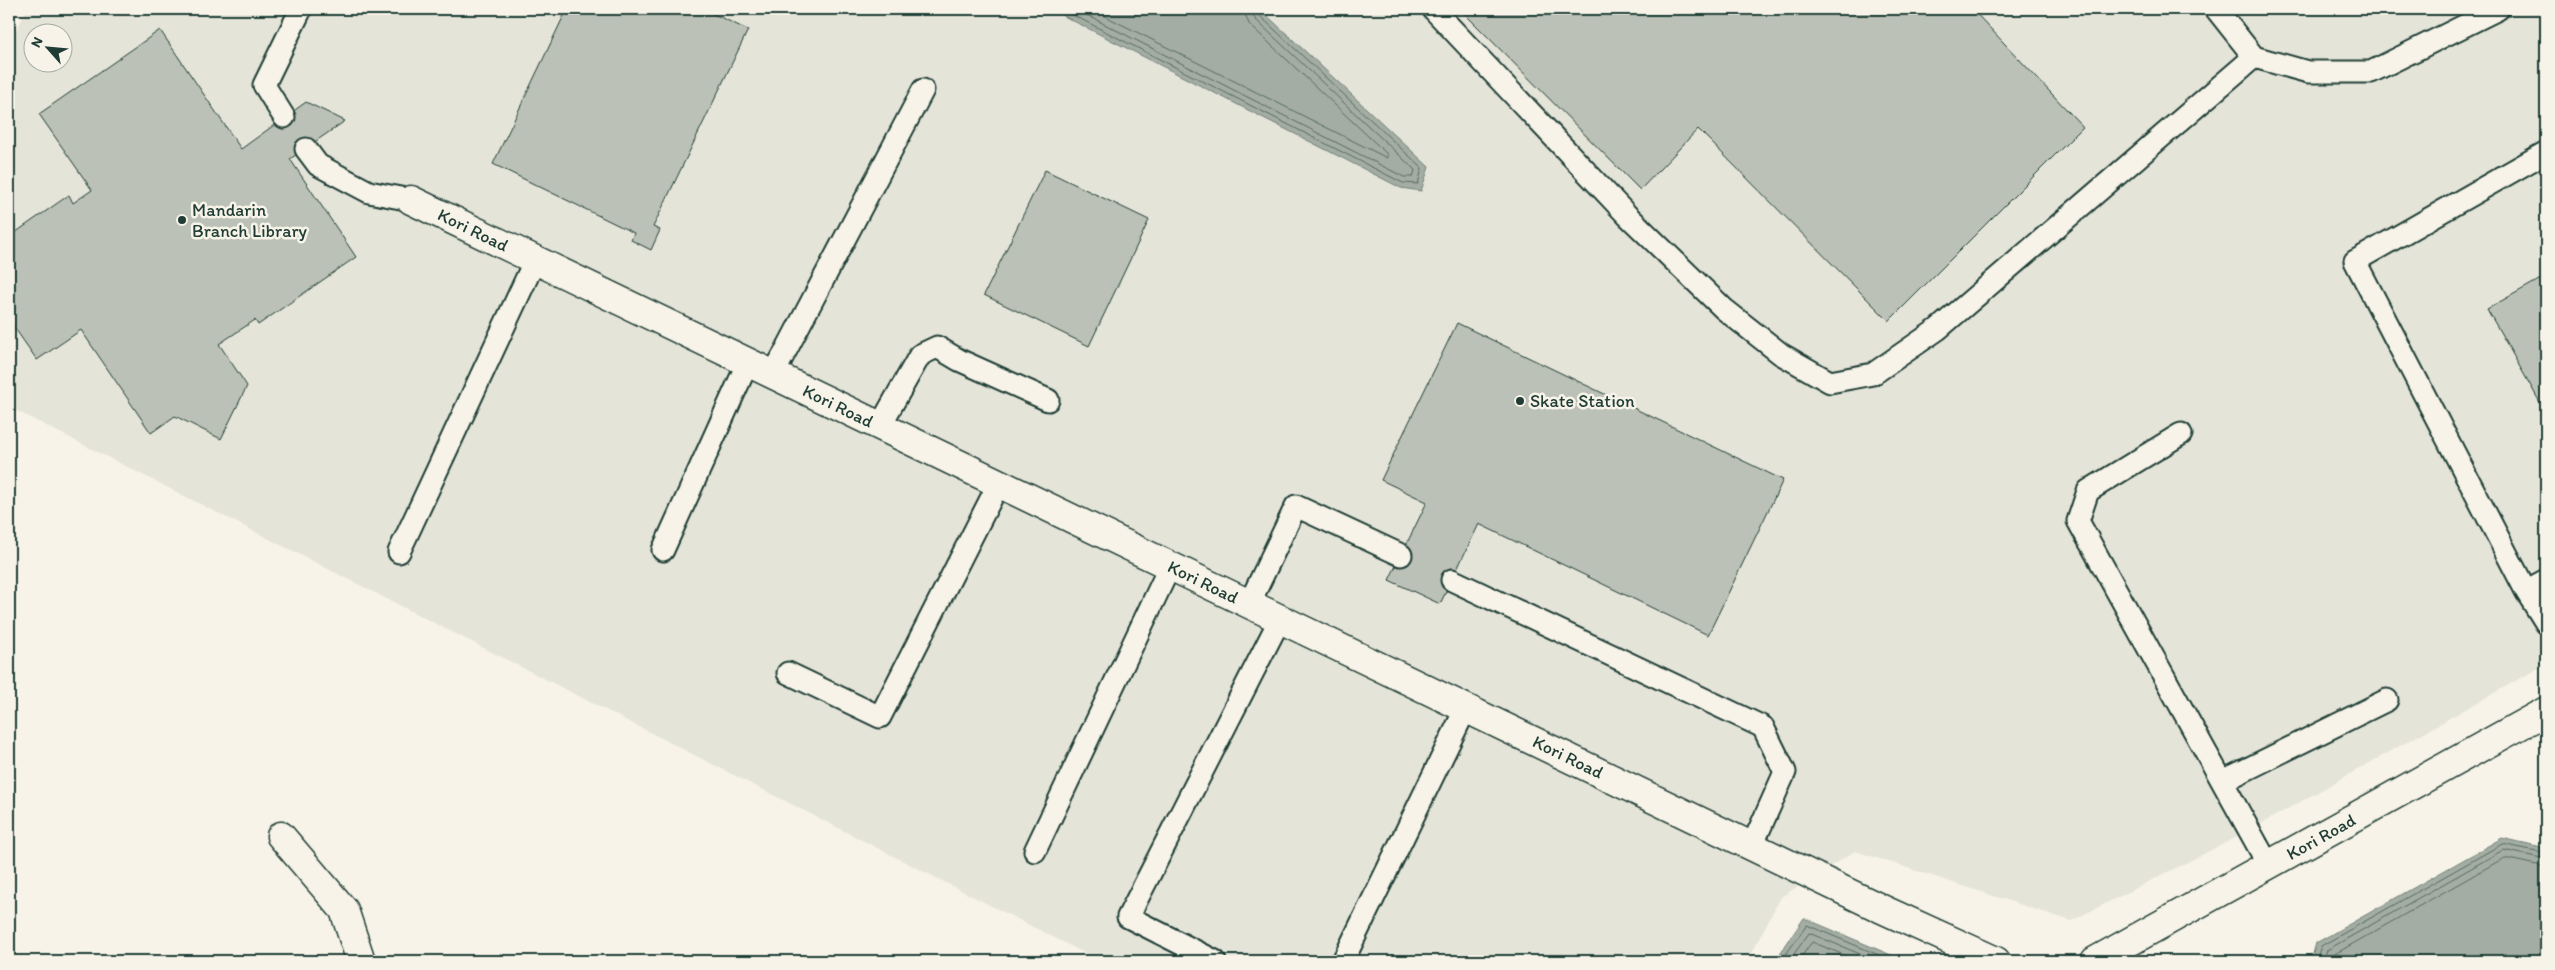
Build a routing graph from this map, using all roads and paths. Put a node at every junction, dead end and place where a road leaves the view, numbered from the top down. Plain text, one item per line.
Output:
1 (301, 9) edge
2 (1433, 9) edge
3 (2216, 9) edge
4 (2498, 9) edge
5 (2254, 57) junction
6 (923, 90) dead end
7 (284, 117) dead end
8 (306, 148) dead end
9 (2546, 152) edge
10 (411, 200) joint
11 (535, 260) junction
12 (748, 362) junction
13 (774, 375) junction
14 (1048, 400) dead end
15 (880, 426) junction
16 (2181, 434) dead end
17 (999, 484) junction
18 (663, 550) dead end
19 (399, 552) dead end
20 (1401, 556) dead end
21 (1170, 566) junction
22 (1452, 580) dead end
23 (2546, 580) edge
24 (2526, 591) junction
25 (1249, 604) junction
26 (1280, 619) junction
27 (2546, 623) edge
28 (788, 673) dead end
29 (2387, 700) dead end
30 (1466, 708) junction
31 (2546, 711) edge
32 (2223, 781) junction
33 (281, 836) dead end
34 (1752, 846) junction
35 (1035, 851) dead end
36 (2269, 866) junction
37 (361, 961) edge
38 (1215, 961) edge
39 (1343, 961) edge
40 (1996, 961) edge
41 (2094, 961) edge

1 - 7 lane
2 - 5 lane
3 - 5 lane
4 - 5 lane
6 - 13 lane
8 - 10 lane
9 - 24 lane
10 - 11 street, Kori Road
11 - 12 street, Kori Road
11 - 19 lane
12 - 13 street, Kori Road
12 - 18 lane
13 - 15 street, Kori Road
14 - 15 lane
15 - 17 street, Kori Road
16 - 32 lane
17 - 21 street, Kori Road
17 - 28 lane
20 - 25 lane
21 - 25 street, Kori Road
21 - 35 lane
22 - 34 lane
23 - 24 lane
24 - 27 lane
25 - 26 street, Kori Road
26 - 30 street, Kori Road
26 - 38 lane
29 - 32 lane
30 - 34 street, Kori Road
30 - 39 lane
31 - 36 street, Kori Road
32 - 36 lane
33 - 37 street
34 - 40 street, Kori Road
36 - 41 street, Kori Road

